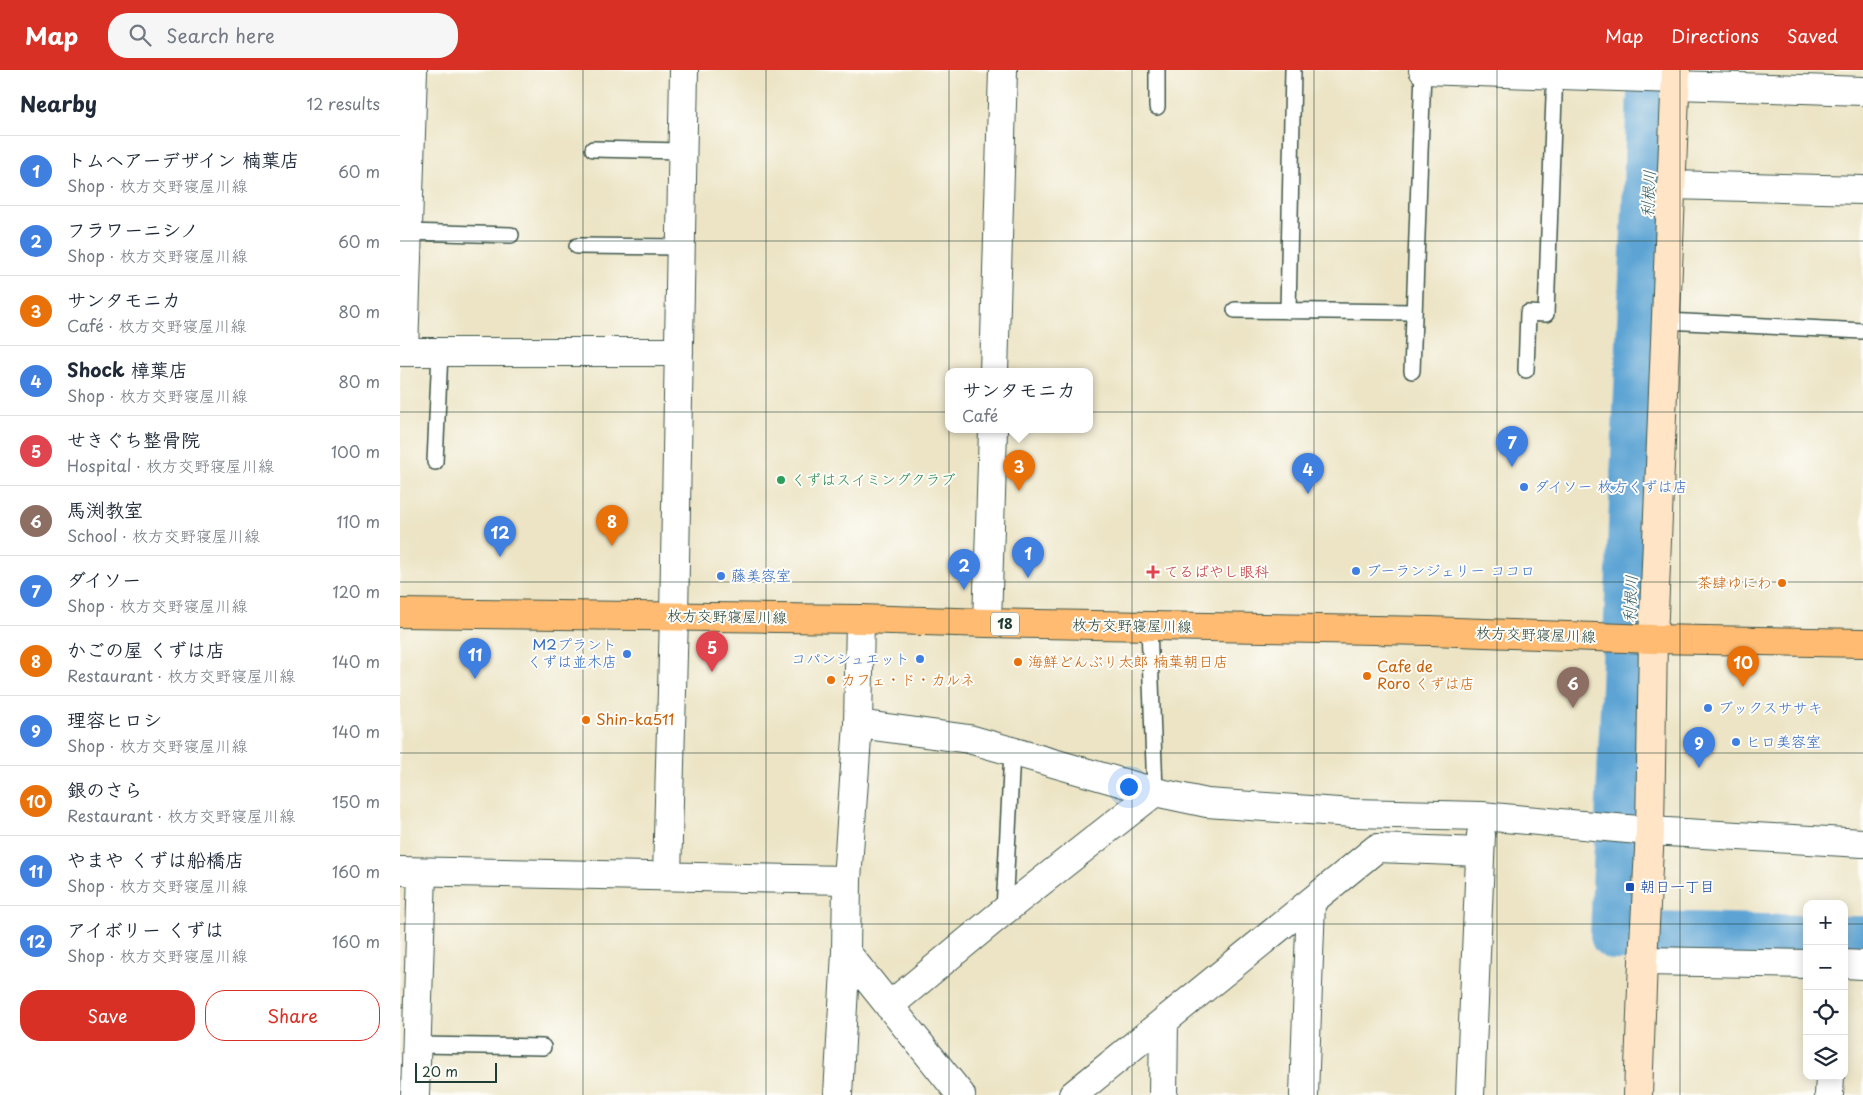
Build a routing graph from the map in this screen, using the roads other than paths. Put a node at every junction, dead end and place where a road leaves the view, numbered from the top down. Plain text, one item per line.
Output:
1 (684, 70) edge
2 (1003, 70) edge
3 (1157, 70) edge
4 (1293, 70) edge
5 (409, 71) edge
6 (1423, 71) edge
7 (1555, 73) edge
8 (1665, 78) edge
9 (1863, 91) edge
10 (1157, 107) dead end
11 (593, 149) dead end
12 (682, 151) junction
13 (1671, 185) junction
14 (405, 187) edge
15 (1863, 190) edge
16 (408, 232) junction
17 (511, 235) dead end
18 (577, 246) dead end
19 (680, 247) junction
20 (1234, 310) dead end
21 (1288, 311) junction
22 (1414, 312) junction
23 (1666, 321) junction
24 (1863, 331) edge
25 (402, 352) edge
26 (440, 352) junction
27 (679, 352) junction
28 (994, 368) edge
29 (1526, 370) dead end
30 (1412, 371) dead end
31 (993, 433) edge
32 (434, 462) dead end
33 (400, 613) edge
34 (674, 616) junction
35 (860, 619) junction
36 (987, 623) junction
37 (1149, 626) junction
38 (1646, 638) junction
39 (1863, 643) edge
40 (858, 724) junction
41 (1012, 752) junction
42 (1155, 792) junction
43 (1482, 816) junction
44 (1650, 831) junction
45 (1863, 843) edge
46 (1480, 852) junction
47 (411, 872) edge
48 (667, 875) junction
49 (847, 880) junction
50 (1310, 902) junction
51 (1004, 911) junction
52 (846, 952) junction
53 (1643, 961) junction
54 (1803, 964) edge
55 (1848, 964) edge
56 (1863, 965) edge
57 (889, 1006) junction
58 (1164, 1021) junction
59 (417, 1045) junction
60 (543, 1047) dead end
61 (1830, 1080) edge
62 (416, 1095) edge
63 (838, 1095) edge
64 (961, 1095) edge
65 (1073, 1095) edge
66 (1163, 1095) edge
67 (1304, 1095) edge
68 (1470, 1095) edge
69 (1638, 1095) edge
70 (1829, 1095) edge

1 - 12 street
2 - 28 street
3 - 10 lane
4 - 21 lane
5 - 14 street
6 - 7 street
6 - 22 lane
7 - 8 street
7 - 29 lane
8 - 9 street
8 - 13 street
11 - 12 lane
12 - 19 street
13 - 15 street
13 - 23 street
14 - 16 street
16 - 17 lane
16 - 25 street
18 - 19 lane
19 - 27 street
20 - 21 lane
21 - 22 lane
22 - 30 lane
23 - 24 lane
23 - 38 street
25 - 26 street
26 - 27 street
26 - 32 lane
27 - 34 street
31 - 36 street
33 - 34 main road, 枚方交野寝屋川線 / 18
34 - 35 main road, 枚方交野寝屋川線 / 18
34 - 48 street
35 - 36 main road, 枚方交野寝屋川線 / 18
35 - 40 street
36 - 37 main road, 枚方交野寝屋川線 / 18
37 - 38 main road, 枚方交野寝屋川線 / 18
37 - 42 lane
38 - 39 main road, 枚方交野寝屋川線 / 18
38 - 44 street
40 - 41 street
40 - 49 street
41 - 42 street
41 - 51 lane
42 - 43 street
42 - 51 street
43 - 44 street
43 - 46 street
44 - 45 street
44 - 53 street
46 - 50 street
46 - 68 street
47 - 48 street
47 - 59 street
48 - 49 street
49 - 52 street
50 - 58 street
50 - 67 street
51 - 57 street
52 - 57 street
52 - 63 street
53 - 54 street
53 - 69 street
55 - 56 street
57 - 64 street
58 - 65 street
58 - 66 street
59 - 60 lane
59 - 62 street
61 - 70 street

